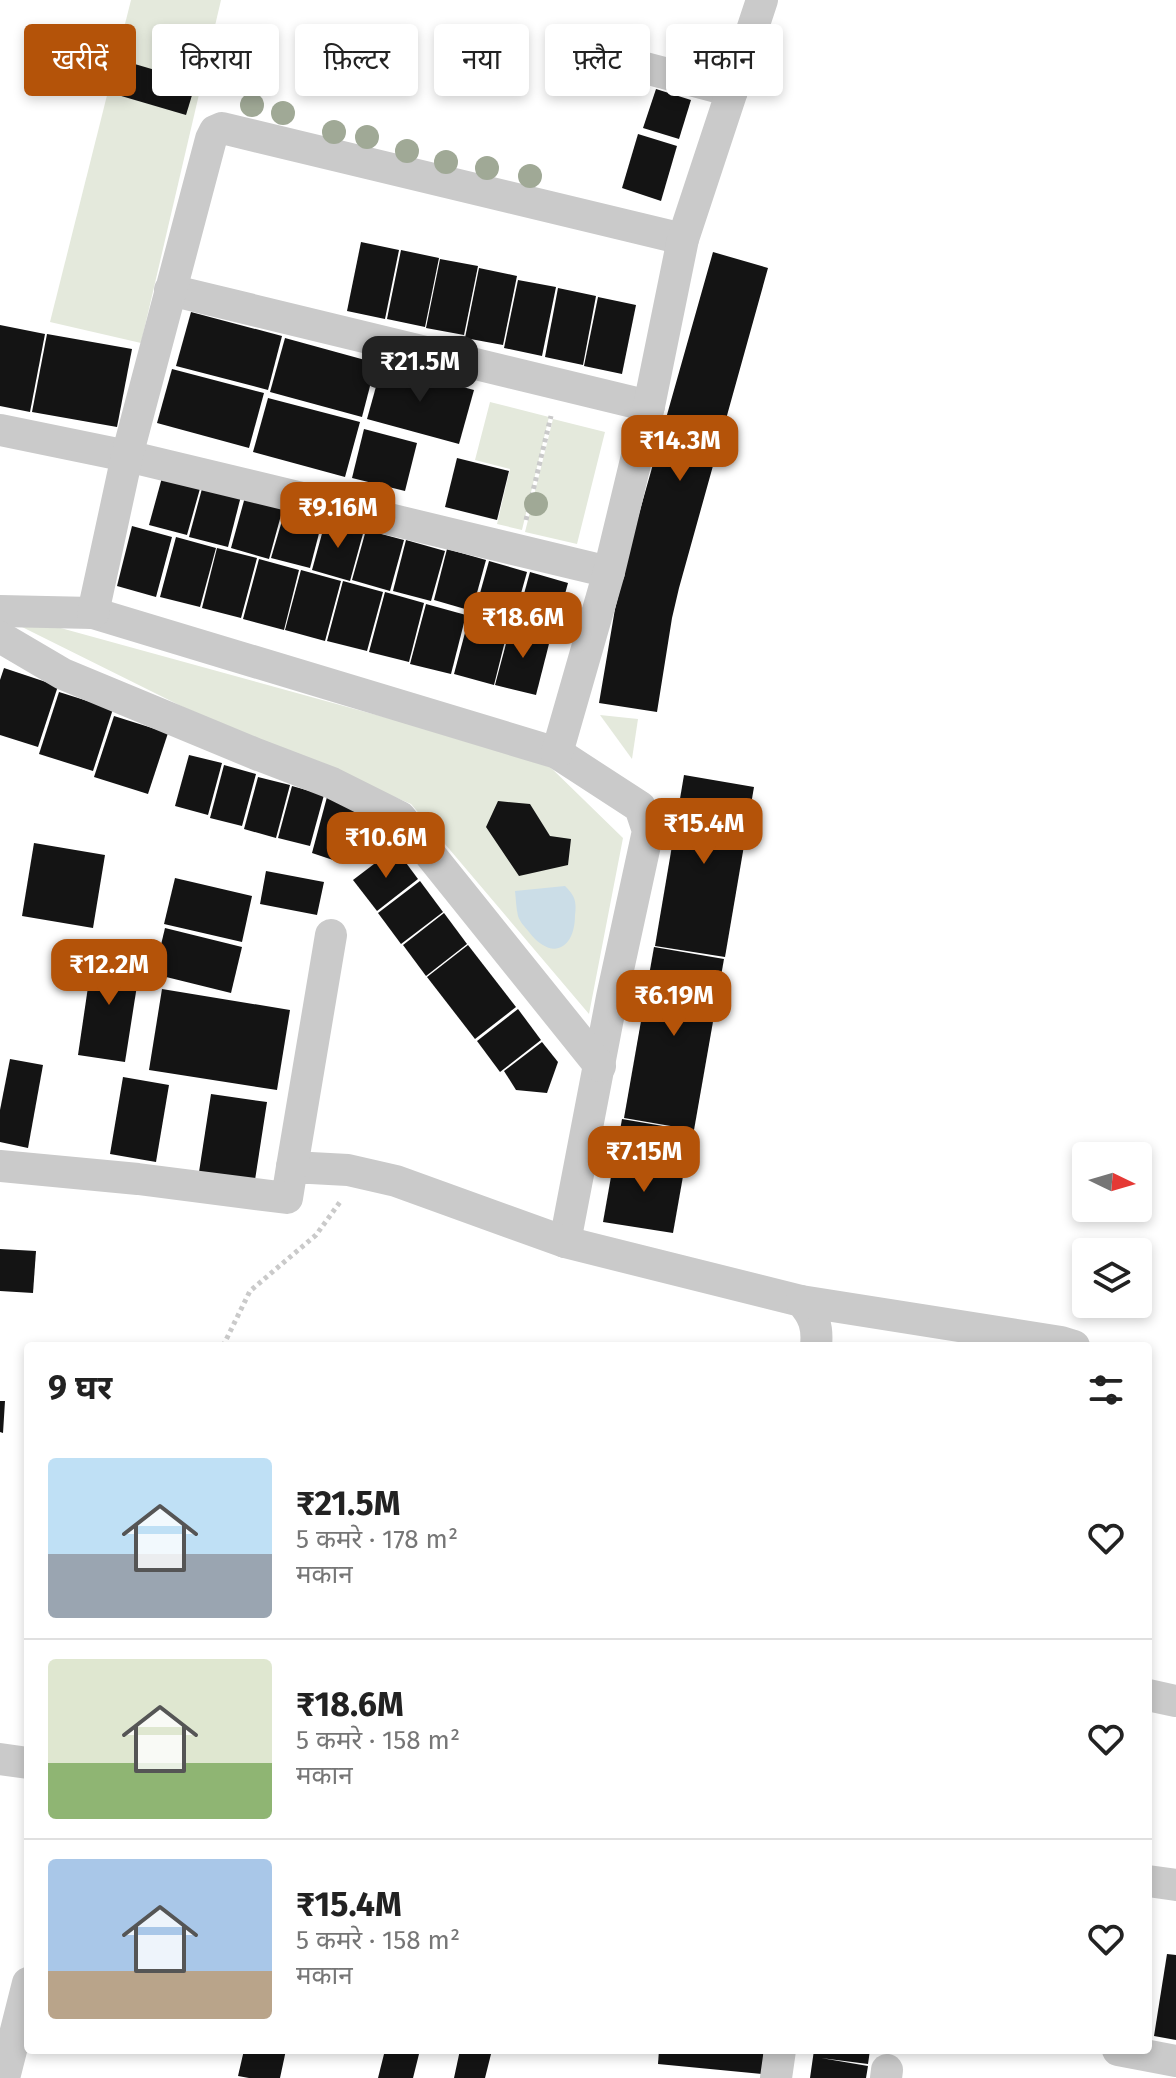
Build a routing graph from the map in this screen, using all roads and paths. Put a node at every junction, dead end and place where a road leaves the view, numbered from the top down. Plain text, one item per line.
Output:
1 (762, 0) edge
2 (754, 24) edge
3 (730, 96) edge
4 (683, 239) junction
5 (170, 290) junction
6 (649, 406) junction
7 (565, 420) dead end
8 (0, 430) edge
9 (127, 456) junction
10 (523, 533) dead end
11 (609, 572) junction
12 (0, 611) edge
13 (93, 613) junction
14 (0, 637) edge
15 (557, 753) junction
16 (331, 935) dead end
17 (600, 1066) junction
18 (0, 1166) edge
19 (292, 1167) junction
20 (348, 1170) junction
21 (565, 1242) junction
22 (801, 1301) junction
23 (225, 1342) edge
24 (817, 1342) edge
25 (1061, 1342) edge
26 (1152, 1696) edge
27 (1176, 1701) edge
28 (0, 1759) edge
29 (24, 1762) edge
30 (1152, 1882) edge
31 (1176, 1885) edge
32 (24, 1999) edge
33 (779, 2054) edge
34 (1139, 2054) edge
35 (1176, 2061) edge
36 (4, 2078) edge
37 (776, 2078) edge

1 - 2 street
3 - 4 street
4 - 5 street
4 - 6 street
5 - 6 street
5 - 9 street
6 - 11 street
7 - 10 path
8 - 9 street
9 - 11 street
9 - 13 street
11 - 15 street
12 - 13 street
13 - 15 street
14 - 17 street
15 - 17 street
16 - 19 street
17 - 21 street
18 - 19 street
19 - 20 street
20 - 21 street
20 - 23 path
21 - 22 street
22 - 24 street
22 - 25 street
26 - 27 street
28 - 29 street
30 - 31 street
32 - 36 street
33 - 37 street
34 - 35 street

